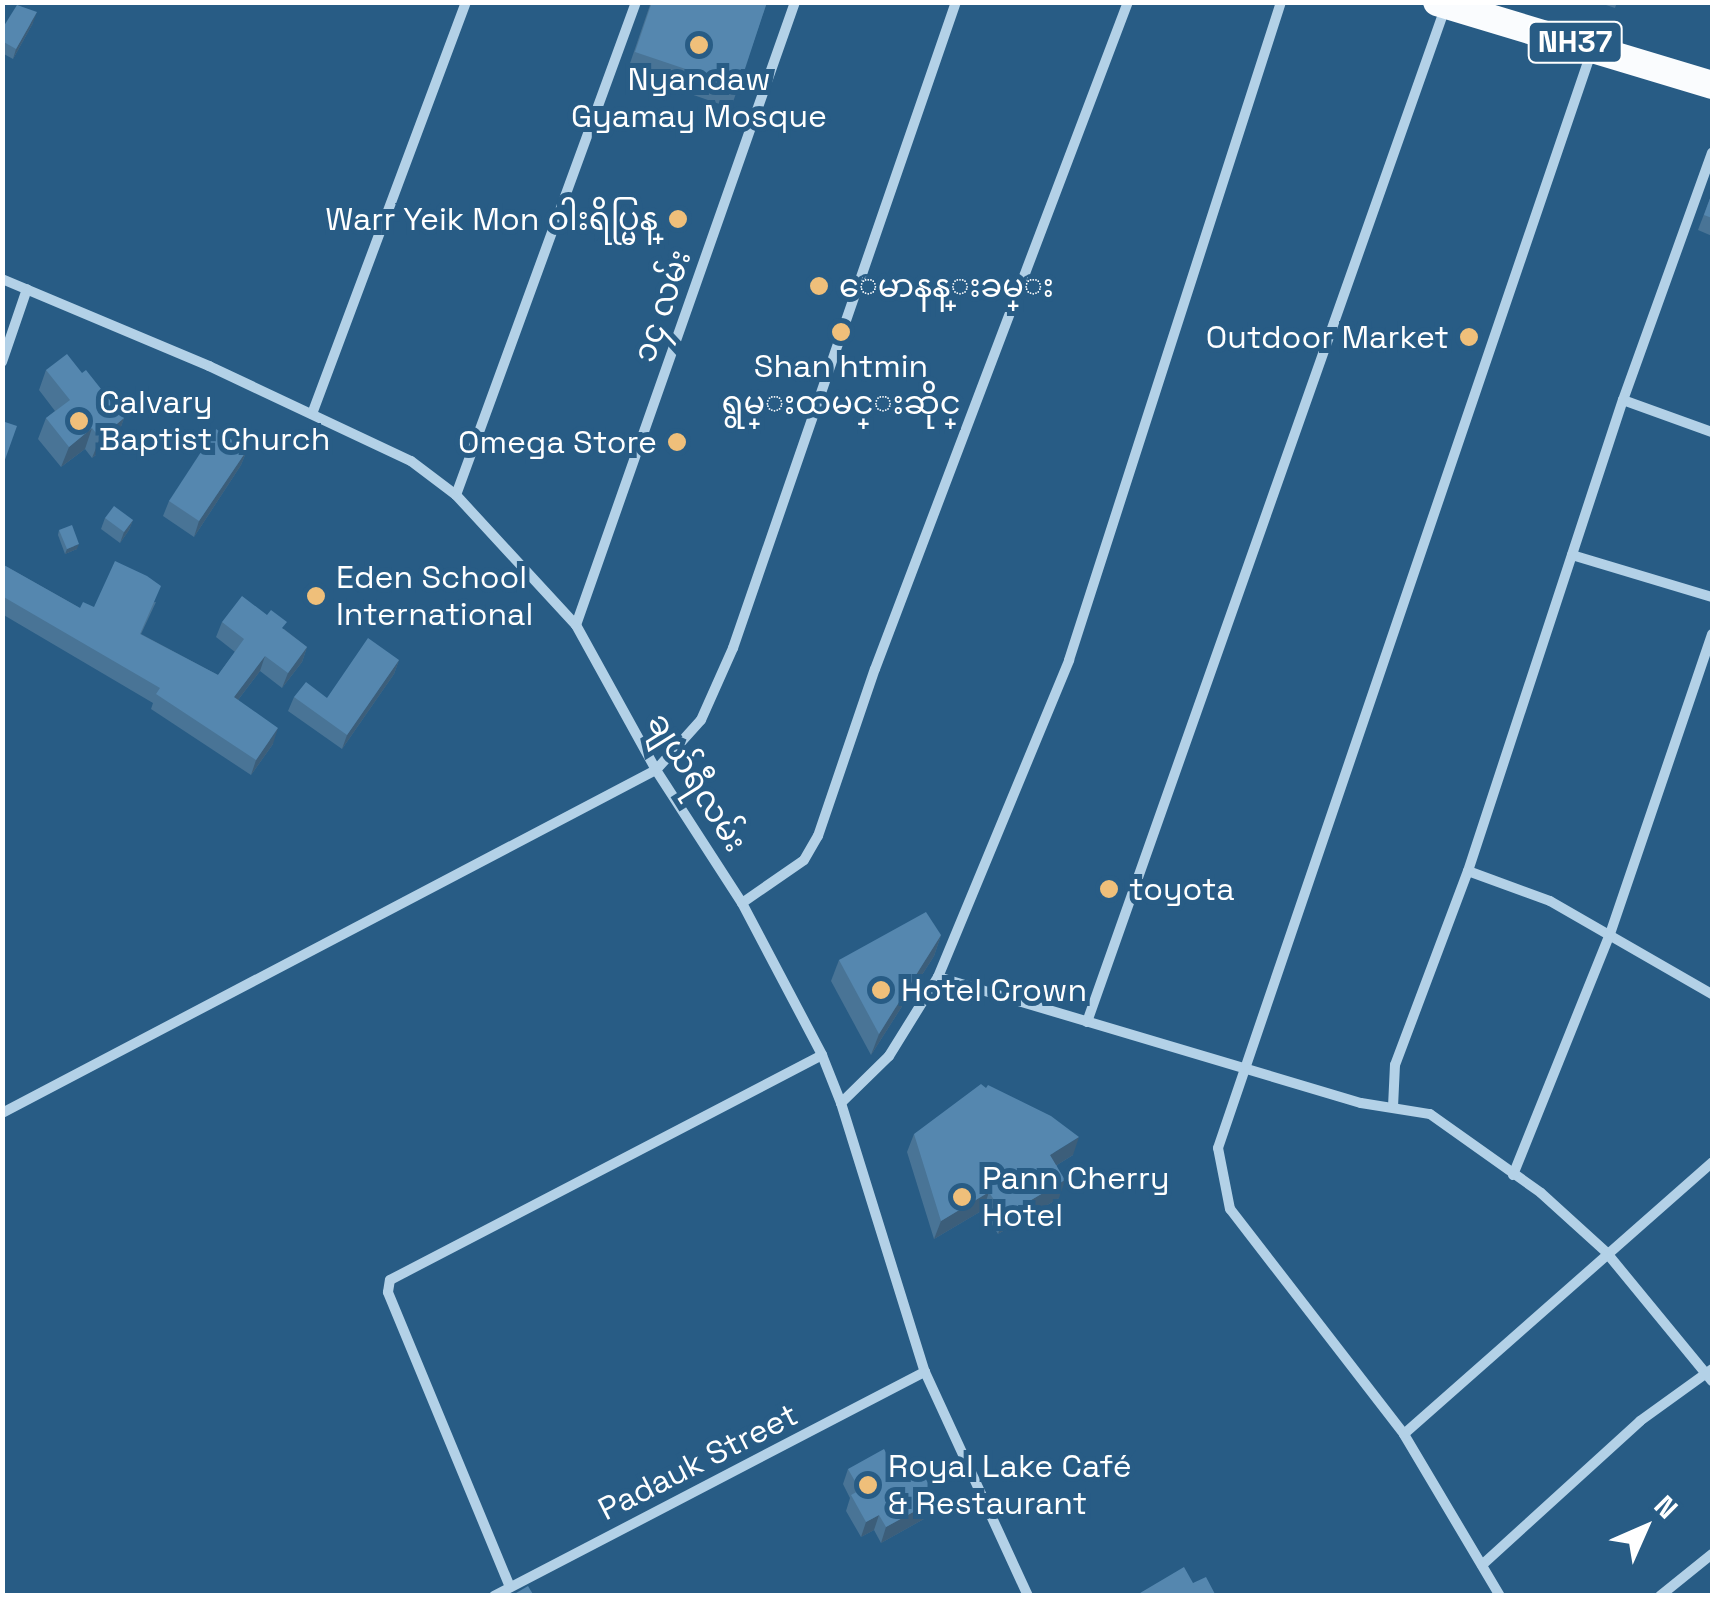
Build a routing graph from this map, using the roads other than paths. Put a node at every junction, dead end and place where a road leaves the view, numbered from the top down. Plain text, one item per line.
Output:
1 (466, 2) edge
2 (636, 2) edge
3 (796, 2) edge
4 (956, 2) edge
5 (1128, 2) edge
6 (1281, 2) edge
7 (1443, 3) edge
8 (1593, 47) junction
9 (1712, 85) edge
10 (1712, 153) edge
11 (2, 279) edge
12 (27, 289) junction
13 (2, 362) edge
14 (1623, 400) junction
15 (312, 414) junction
16 (1712, 432) edge
17 (456, 495) junction
18 (1572, 555) junction
19 (1712, 597) edge
20 (576, 625) junction
21 (1712, 634) edge
22 (656, 770) junction
23 (1468, 870) junction
24 (742, 903) junction
25 (1610, 934) junction
26 (938, 977) junction
27 (1710, 988) edge
28 (1086, 1022) junction
29 (822, 1055) junction
30 (1243, 1069) junction
31 (841, 1103) junction
32 (1393, 1107) junction
33 (2, 1113) edge
34 (1712, 1162) edge
35 (1514, 1175) junction
36 (1606, 1252) junction
37 (925, 1372) junction
38 (1711, 1375) edge
39 (1404, 1434) junction
40 (1712, 1554) edge
41 (1482, 1565) junction
42 (510, 1588) junction
43 (494, 1596) edge
44 (1028, 1596) edge
45 (1500, 1596) edge
46 (1660, 1596) edge

1 - 15 street
2 - 17 street
3 - 20 street, ၁၄ လမ်း
4 - 22 street
5 - 24 street
6 - 26 street
7 - 8 highway, NH37
7 - 28 street
8 - 9 highway, NH37
8 - 30 street
10 - 14 street
11 - 12 street, ချယ်ရီလမ်း
12 - 13 street
12 - 15 street, ချယ်ရီလမ်း
14 - 16 street
14 - 18 street
15 - 17 street, ချယ်ရီလမ်း
17 - 20 street, ချယ်ရီလမ်း
18 - 19 street
18 - 23 street
20 - 22 street, ချယ်ရီလမ်း
21 - 25 street
22 - 24 street, ချယ်ရီလမ်း
22 - 33 street
23 - 25 street
23 - 32 street
24 - 29 street, ချယ်ရီလမ်း
25 - 27 street
25 - 35 street
26 - 28 street
26 - 31 street
28 - 30 street
29 - 31 street, ချယ်ရီလမ်း
29 - 42 street
30 - 32 street
30 - 39 street
31 - 37 street, ချယ်ရီလမ်း
32 - 35 street
34 - 36 street
35 - 36 street
36 - 38 street
36 - 39 street
37 - 42 street, Padauk Street
37 - 44 street, ချယ်ရီလမ်း
38 - 41 street
39 - 41 street
40 - 46 street
41 - 45 street
42 - 43 street, Padauk Street

